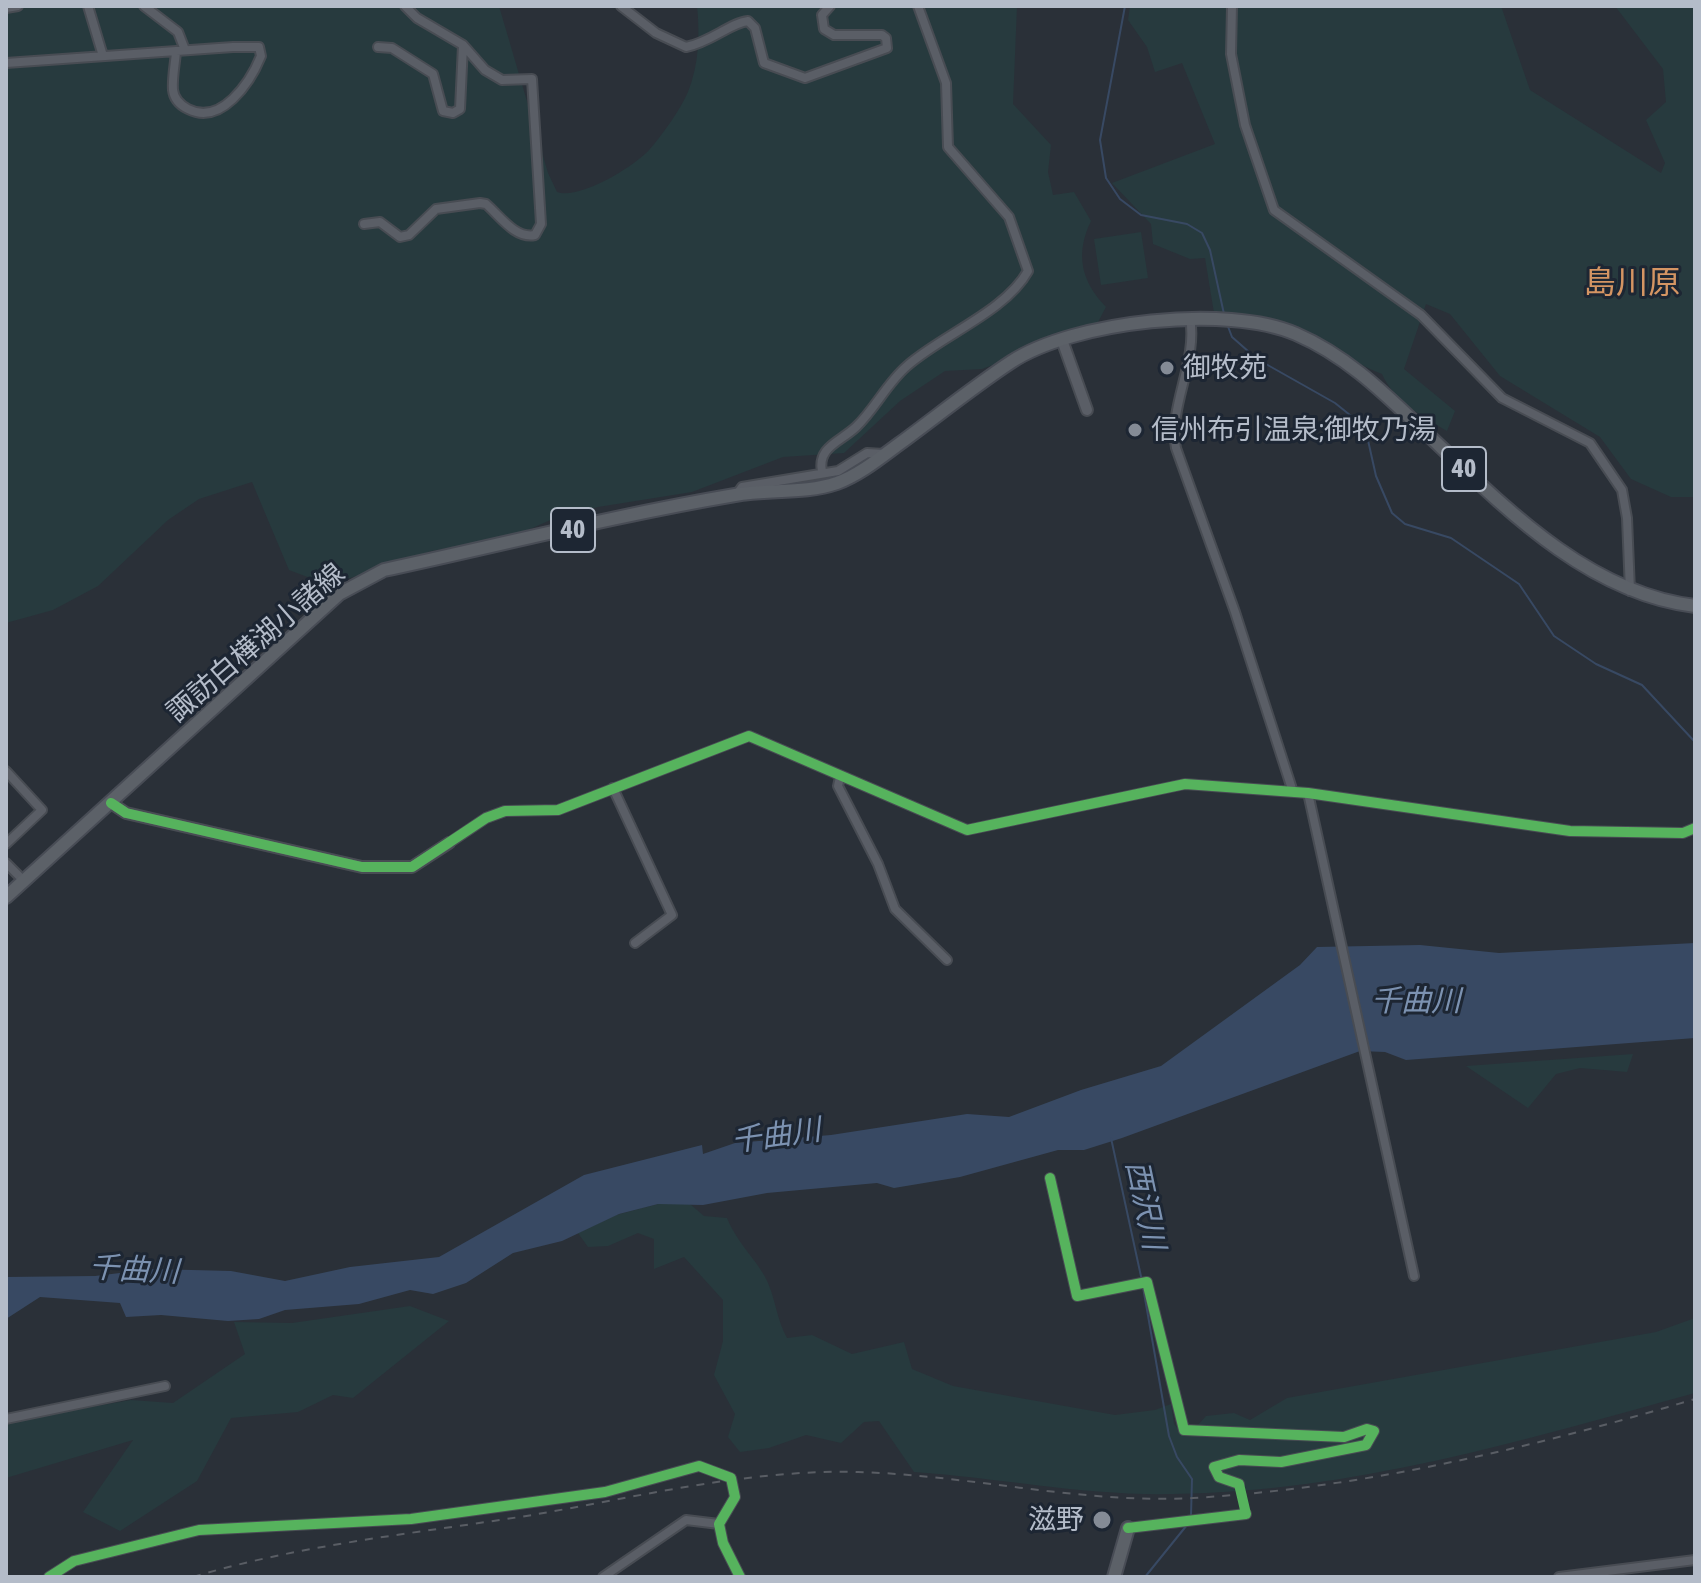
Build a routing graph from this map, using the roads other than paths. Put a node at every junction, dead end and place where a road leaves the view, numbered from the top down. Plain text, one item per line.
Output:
1 (18, 6) edge
2 (88, 6) edge
3 (144, 6) edge
4 (405, 6) edge
5 (621, 6) edge
6 (830, 6) edge
7 (918, 6) edge
8 (1232, 6) edge
9 (6, 8) edge
10 (463, 45) junction
11 (378, 47) dead end
12 (181, 51) junction
13 (103, 56) junction
14 (6, 63) edge
15 (364, 224) dead end
16 (1190, 318) junction
17 (1062, 340) junction
18 (1087, 410) dead end
19 (884, 454) junction
20 (822, 472) junction
21 (737, 494) junction
22 (1630, 591) junction
23 (1695, 606) edge
24 (6, 771) edge
25 (840, 777) junction
26 (613, 788) junction
27 (1293, 792) junction
28 (1308, 793) junction
29 (111, 803) junction
30 (1695, 828) edge
31 (449, 843) joint
32 (6, 844) edge
33 (6, 863) edge
34 (24, 881) junction
35 (6, 897) edge
36 (635, 943) dead end
37 (947, 960) dead end
38 (1050, 1178) dead end
39 (1414, 1276) dead end
40 (165, 1386) dead end
41 (6, 1419) edge
42 (1239, 1484) tunnel mouth
43 (1246, 1514) dead end
44 (719, 1524) junction
45 (1128, 1528) joint
46 (1695, 1560) edge
47 (1574, 1576) edge
48 (49, 1577) edge
49 (603, 1577) edge
50 (740, 1577) edge
51 (1114, 1577) edge
52 (1559, 1577) edge

1 - 9 street
2 - 13 street
3 - 12 street
4 - 10 street
5 - 6 street
7 - 20 street
8 - 22 street
10 - 11 street
10 - 15 street
12 - 12 street
12 - 13 street
13 - 14 street
16 - 17 main road, 諏訪白樺湖小諸線 / 40
16 - 22 main road, 諏訪白樺湖小諸線 / 40
16 - 27 street
17 - 18 street
17 - 19 main road, 諏訪白樺湖小諸線 / 40
19 - 20 street
19 - 21 main road, 諏訪白樺湖小諸線 / 40
20 - 21 street
21 - 29 main road, 諏訪白樺湖小諸線 / 40
22 - 23 main road, 諏訪白樺湖小諸線 / 40
24 - 32 street
25 - 26 street
25 - 27 street
25 - 37 street
26 - 31 street
26 - 36 street
27 - 28 street
28 - 30 street
28 - 39 street
29 - 31 street
29 - 34 main road, 諏訪白樺湖小諸線 / 40
33 - 34 street
34 - 35 main road, 諏訪白樺湖小諸線 / 40
38 - 42 street
40 - 41 street
43 - 45 street
44 - 48 street
44 - 49 street
44 - 50 street
45 - 51 main road
46 - 47 street
47 - 52 street

